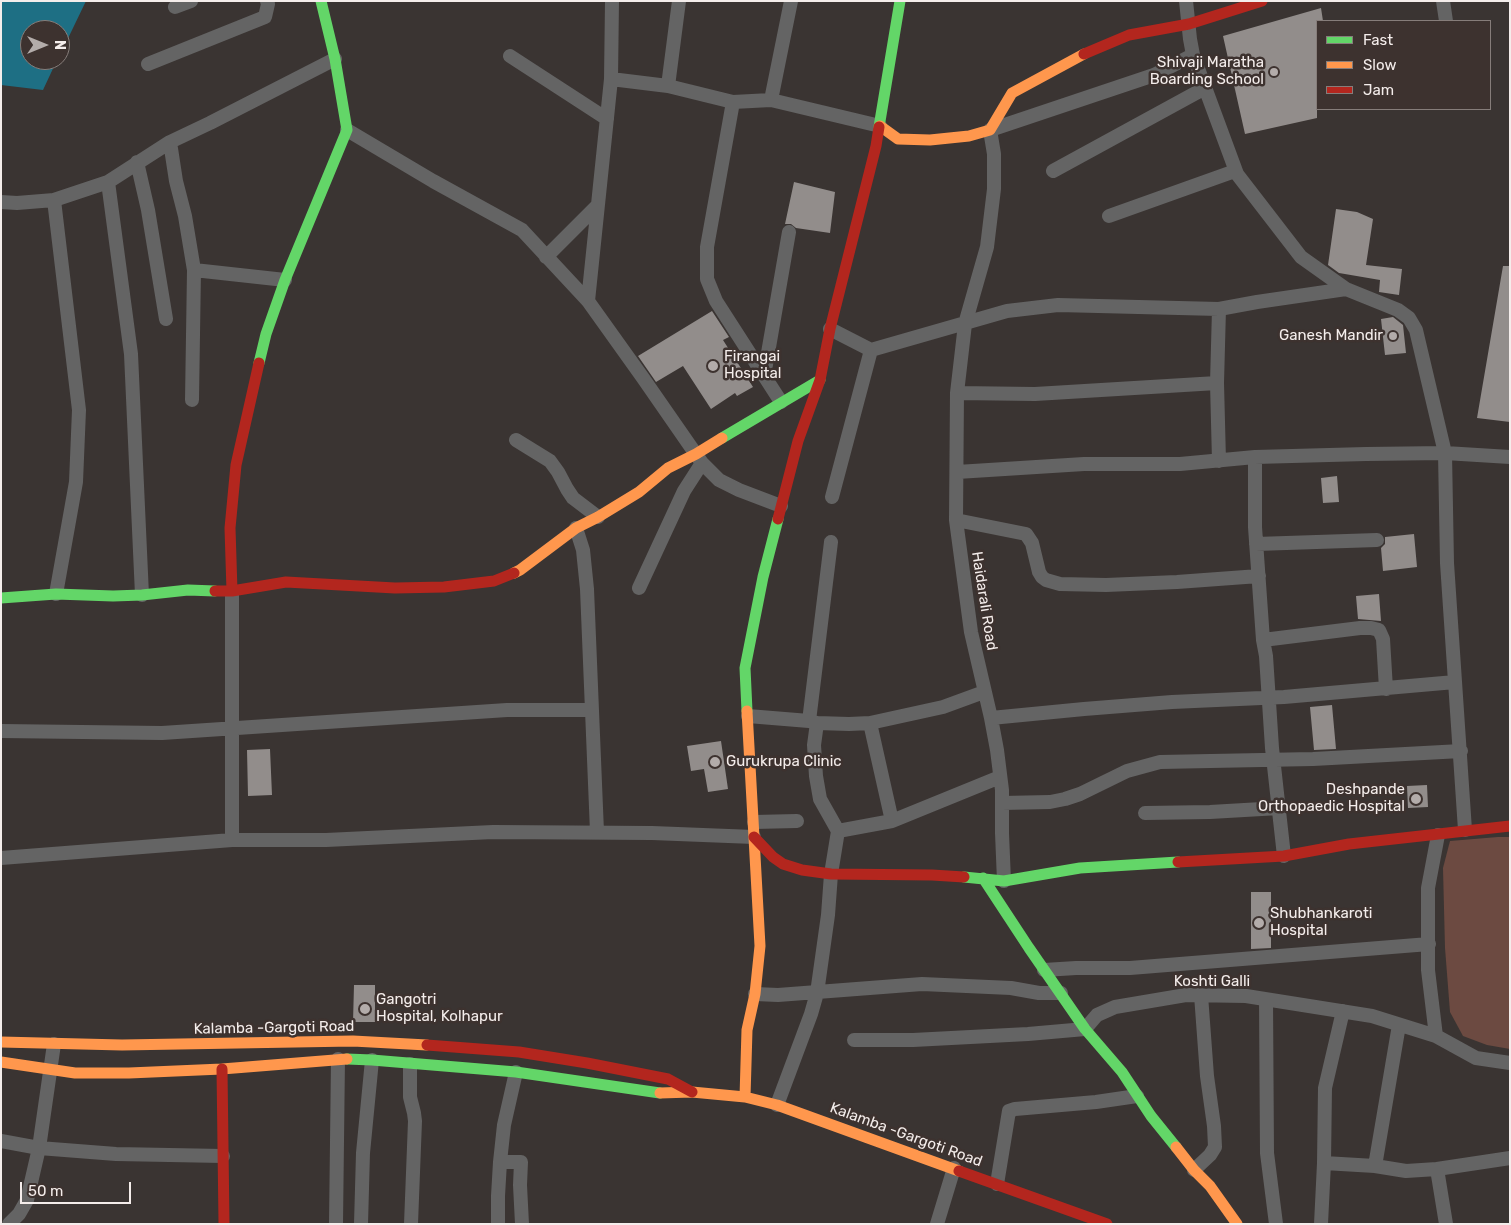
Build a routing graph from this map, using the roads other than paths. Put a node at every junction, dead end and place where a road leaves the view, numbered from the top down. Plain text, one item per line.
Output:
1 (191, 1) edge
2 (267, 1) edge
3 (321, 1) edge
4 (612, 1) edge
5 (679, 1) edge
6 (791, 1) edge
7 (900, 1) edge
8 (1186, 1) edge
9 (1262, 1) edge
10 (1443, 1) edge
11 (175, 7) dead end
12 (1446, 20) edge
13 (1189, 24) junction
14 (1193, 55) junction
15 (510, 56) dead end
16 (335, 59) junction
17 (148, 64) dead end
18 (611, 79) junction
19 (668, 86) junction
20 (1205, 88) junction
21 (771, 100) junction
22 (734, 102) junction
23 (607, 119) junction
24 (880, 126) junction
25 (347, 130) junction
26 (990, 130) junction
27 (170, 142) junction
28 (137, 162) junction
29 (1053, 170) dead end
30 (1235, 171) junction
31 (108, 182) junction
32 (54, 200) junction
33 (1, 202) edge
34 (598, 205) junction
35 (1109, 216) dead end
36 (789, 232) dead end
37 (546, 256) junction
38 (194, 270) junction
39 (285, 280) junction
40 (1346, 289) junction
41 (588, 301) junction
42 (1219, 310) junction
43 (166, 319) dead end
44 (965, 324) junction
45 (830, 330) junction
46 (870, 350) junction
47 (764, 376) junction
48 (820, 380) junction
49 (1217, 383) junction
50 (956, 393) junction
51 (192, 400) dead end
52 (780, 402) junction
53 (516, 440) dead end
54 (1445, 452) junction
55 (1255, 457) junction
56 (1510, 457) edge
57 (699, 458) junction
58 (1219, 461) junction
59 (956, 472) junction
60 (832, 497) dead end
61 (781, 506) junction
62 (598, 517) junction
63 (956, 520) junction
64 (576, 528) junction
65 (1376, 540) dead end
66 (831, 542) dead end
67 (1256, 544) junction
68 (1259, 576) junction
69 (639, 588) dead end
70 (232, 591) junction
71 (56, 594) junction
72 (142, 595) junction
73 (1, 598) edge
74 (1263, 640) junction
75 (1455, 682) junction
76 (1386, 689) junction
77 (984, 692) junction
78 (1268, 698) junction
79 (592, 710) junction
80 (748, 716) junction
81 (991, 718) junction
82 (813, 722) junction
83 (870, 723) junction
84 (232, 729) junction
85 (1, 731) edge
86 (1461, 751) junction
87 (1273, 760) junction
88 (1000, 777) junction
89 (1002, 803) junction
90 (1279, 808) junction
91 (1145, 813) dead end
92 (892, 820) junction
93 (797, 821) dead end
94 (754, 822) junction
95 (1505, 826) edge
96 (1465, 830) junction
97 (838, 831) junction
98 (597, 832) junction
99 (1438, 835) junction
100 (754, 837) junction
101 (232, 840) junction
102 (1284, 856) junction
103 (1, 858) edge
104 (831, 874) junction
105 (983, 878) junction
106 (1004, 881) junction
107 (1429, 944) junction
108 (1044, 970) junction
109 (816, 993) junction
110 (1060, 993) junction
111 (755, 994) junction
112 (1201, 995) junction
113 (1266, 999) junction
114 (1343, 1011) junction
115 (1399, 1025) junction
116 (1086, 1029) junction
117 (1436, 1036) junction
118 (854, 1040) dead end
119 (1, 1042) edge
120 (222, 1043) junction
121 (54, 1044) junction
122 (338, 1059) junction
123 (372, 1060) junction
124 (1, 1062) edge
125 (1510, 1063) edge
126 (410, 1064) junction
127 (50, 1070) junction
128 (222, 1070) junction
129 (516, 1072) junction
130 (692, 1092) junction
131 (1138, 1096) junction
132 (744, 1097) junction
133 (777, 1105) junction
134 (1, 1141) edge
135 (39, 1148) junction
136 (223, 1156) junction
137 (1510, 1158) edge
138 (500, 1162) junction
139 (1324, 1163) junction
140 (1375, 1166) junction
141 (954, 1168) junction
142 (1437, 1169) junction
143 (1194, 1170) junction
144 (997, 1184) junction
145 (1, 1222) edge
146 (9, 1224) edge
147 (224, 1224) edge
148 (336, 1224) edge
149 (362, 1224) edge
150 (411, 1224) edge
151 (498, 1224) edge
152 (522, 1224) edge
153 (937, 1224) edge
154 (1107, 1224) edge
155 (1237, 1224) edge
156 (1276, 1224) edge
157 (1321, 1224) edge
158 (1446, 1224) edge

1 - 11 street
2 - 17 street
3 - 16 street
4 - 18 street
5 - 19 street
6 - 21 street
7 - 24 street
8 - 13 street
9 - 13 street
10 - 12 street
13 - 14 street
13 - 26 street
14 - 20 street
14 - 26 street
15 - 23 street
16 - 25 street
16 - 27 street
18 - 19 street
18 - 23 street
19 - 22 street
20 - 29 street
20 - 30 street
21 - 22 street
21 - 24 street
22 - 47 street
23 - 34 street
24 - 26 street
24 - 45 street
25 - 37 street
25 - 39 street
26 - 44 street, Haidarali Road
27 - 28 street
27 - 38 street
28 - 31 street
28 - 43 street
30 - 35 street
30 - 40 street
31 - 32 street
31 - 72 street
32 - 33 street
32 - 71 street
34 - 37 street
34 - 41 street
36 - 47 street
37 - 41 street
38 - 39 street
38 - 51 street
39 - 70 street
40 - 42 street
40 - 54 street
41 - 57 street
42 - 44 street
42 - 49 street
44 - 46 street
44 - 50 street, Haidarali Road
45 - 46 street
45 - 48 street
46 - 60 street
47 - 52 street
48 - 52 street
48 - 61 street
49 - 50 street
49 - 58 street
50 - 59 street, Haidarali Road
52 - 57 street
53 - 62 street
54 - 55 street
54 - 56 street
54 - 75 street
55 - 58 street
55 - 67 street
57 - 61 street
57 - 62 street
57 - 69 street
58 - 59 street
59 - 63 street, Haidarali Road
61 - 80 street
62 - 64 street
63 - 68 street
63 - 77 street, Haidarali Road
64 - 70 street
64 - 79 street
65 - 67 street
66 - 82 street
67 - 68 street
68 - 74 street
70 - 72 street
70 - 84 street
71 - 72 street
71 - 73 street
74 - 76 street
74 - 78 street
75 - 76 street
75 - 86 street
76 - 78 street
77 - 81 street, Haidarali Road
77 - 83 street
78 - 81 street
78 - 87 street
79 - 84 street
79 - 98 street
80 - 82 street
80 - 94 street
81 - 88 street, Haidarali Road
82 - 83 street
82 - 97 street
83 - 92 street
84 - 85 street
84 - 101 street
86 - 87 street
86 - 96 street
87 - 89 street
87 - 90 street
88 - 89 street, Haidarali Road
88 - 92 street
89 - 106 street, Haidarali Road
90 - 91 street
90 - 102 street
92 - 97 street
93 - 94 street
94 - 100 street
95 - 96 street
96 - 99 street
97 - 104 street
98 - 100 street
98 - 101 street
99 - 102 street
99 - 107 street
100 - 104 street
100 - 111 street
101 - 103 street
102 - 106 street
104 - 105 street
104 - 109 street
105 - 106 street
105 - 108 street
107 - 108 street
107 - 117 street
108 - 110 street
109 - 110 street
109 - 111 street
109 - 133 street
110 - 116 street
111 - 132 street
112 - 113 street, Koshti Galli
112 - 116 street, Koshti Galli
112 - 143 street
113 - 114 street, Koshti Galli
113 - 156 street
114 - 115 street, Koshti Galli
114 - 139 street
115 - 117 street, Koshti Galli
115 - 140 street
116 - 118 street
116 - 131 street
117 - 125 street, Koshti Galli
119 - 121 street, Kalamba -Gargoti Road
120 - 121 street, Kalamba -Gargoti Road
120 - 128 street
120 - 130 street, Kalamba -Gargoti Road
121 - 127 street
122 - 123 street, Kalamba -Gargoti Road
122 - 128 street, Kalamba -Gargoti Road
122 - 148 street
123 - 126 street, Kalamba -Gargoti Road
123 - 149 street
124 - 127 street, Kalamba -Gargoti Road
126 - 129 street, Kalamba -Gargoti Road
126 - 150 street
127 - 128 street, Kalamba -Gargoti Road
127 - 135 street
128 - 136 street
129 - 130 street, Kalamba -Gargoti Road
129 - 138 street
130 - 132 street, Kalamba -Gargoti Road
131 - 143 street
131 - 144 street
132 - 133 street, Kalamba -Gargoti Road
133 - 141 street, Kalamba -Gargoti Road
134 - 135 street
135 - 136 street
135 - 146 street
136 - 147 street
137 - 142 street
138 - 151 street
138 - 152 street
139 - 140 street
139 - 157 street
140 - 142 street
141 - 144 street, Kalamba -Gargoti Road
141 - 153 street
142 - 158 street
143 - 155 street
144 - 154 street, Kalamba -Gargoti Road
145 - 146 street

